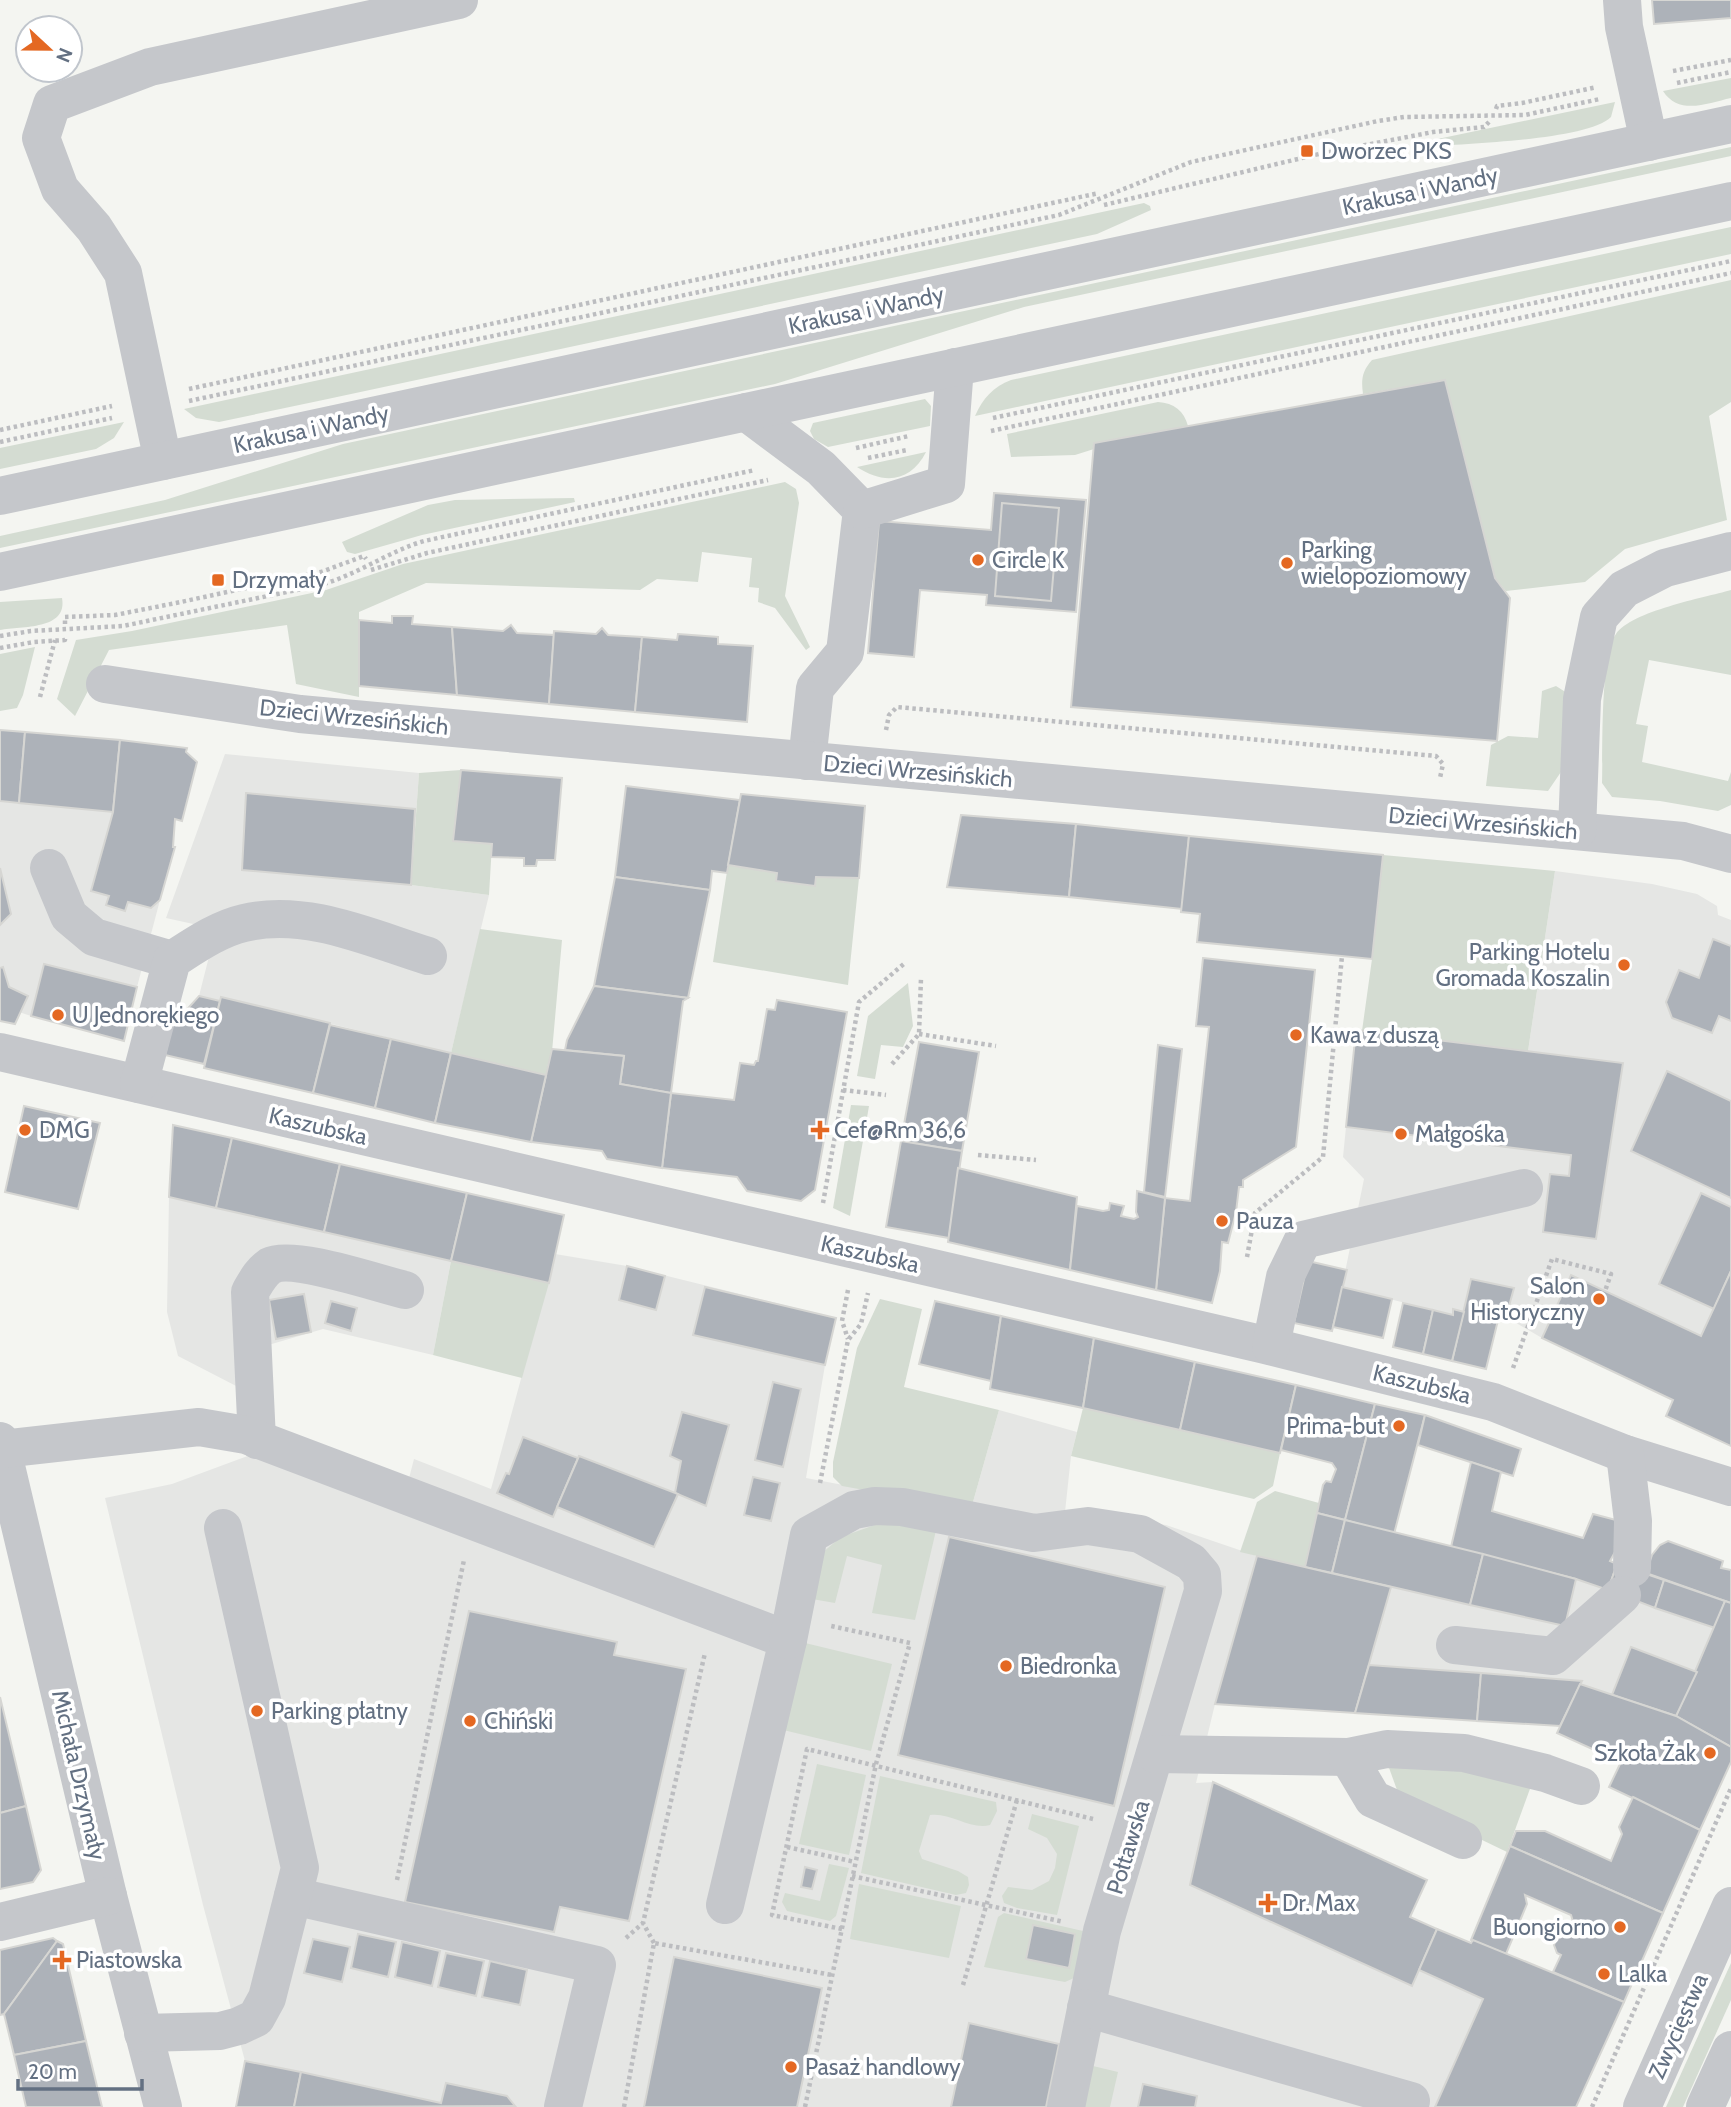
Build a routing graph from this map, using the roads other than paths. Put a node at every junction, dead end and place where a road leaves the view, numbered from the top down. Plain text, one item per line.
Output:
1 (459, 0) edge
2 (1622, 0) edge
3 (1731, 124) edge
4 (1649, 142) junction
5 (1731, 201) edge
6 (955, 367) junction
7 (746, 412) junction
8 (163, 461) junction
9 (0, 496) edge
10 (862, 510) junction
11 (1731, 551) edge
12 (0, 572) edge
13 (105, 684) dead end
14 (807, 761) junction
15 (1577, 831) junction
16 (1731, 854) edge
17 (49, 868) dead end
18 (428, 956) dead end
19 (172, 960) junction
20 (0, 1052) edge
21 (139, 1084) junction
22 (1524, 1188) dead end
23 (405, 1290) dead end
24 (1270, 1346) junction
25 (257, 1440) junction
26 (1, 1445) edge
27 (1640, 1459) junction
28 (1731, 1487) edge
29 (223, 1528) dead end
30 (790, 1629) junction
31 (1455, 1645) dead end
32 (1155, 1754) junction
33 (1348, 1757) junction
34 (1581, 1786) dead end
35 (1463, 1840) dead end
36 (108, 1896) junction
37 (293, 1896) junction
38 (725, 1905) dead end
39 (1731, 1906) edge
40 (0, 1922) edge
41 (1086, 2008) junction
42 (143, 2033) junction
43 (1731, 2050) edge
44 (1411, 2101) dead end
45 (163, 2107) edge
46 (563, 2107) edge
47 (1066, 2107) edge
48 (1642, 2107) edge
49 (1705, 2107) edge

1 - 8 street
2 - 4 street
3 - 4 street, Krakusa i Wandy
4 - 8 street, Krakusa i Wandy
5 - 6 street
6 - 7 street
6 - 10 street
7 - 10 street
7 - 12 street
8 - 9 street, Krakusa i Wandy
10 - 14 street
11 - 15 street
13 - 14 street, Dzieci Wrzesińskich
14 - 15 street, Dzieci Wrzesińskich
15 - 16 street, Dzieci Wrzesińskich
17 - 19 street
18 - 19 street
19 - 21 street
20 - 21 street, Kaszubska
21 - 24 street, Kaszubska
22 - 24 street
23 - 25 street
24 - 27 street, Kaszubska
25 - 26 street
25 - 30 street
26 - 36 street, Michała Drzymały
27 - 28 street, Kaszubska
27 - 31 street
29 - 37 street
30 - 32 street, Połtawska
30 - 38 street
32 - 33 street
32 - 41 street, Połtawska
33 - 34 street
33 - 35 street
36 - 40 street
36 - 42 street, Michała Drzymały
37 - 42 street
37 - 46 street
39 - 48 street, Zwycięstwa
41 - 44 street
41 - 47 street, Połtawska
42 - 45 street, Michała Drzymały
43 - 49 street

